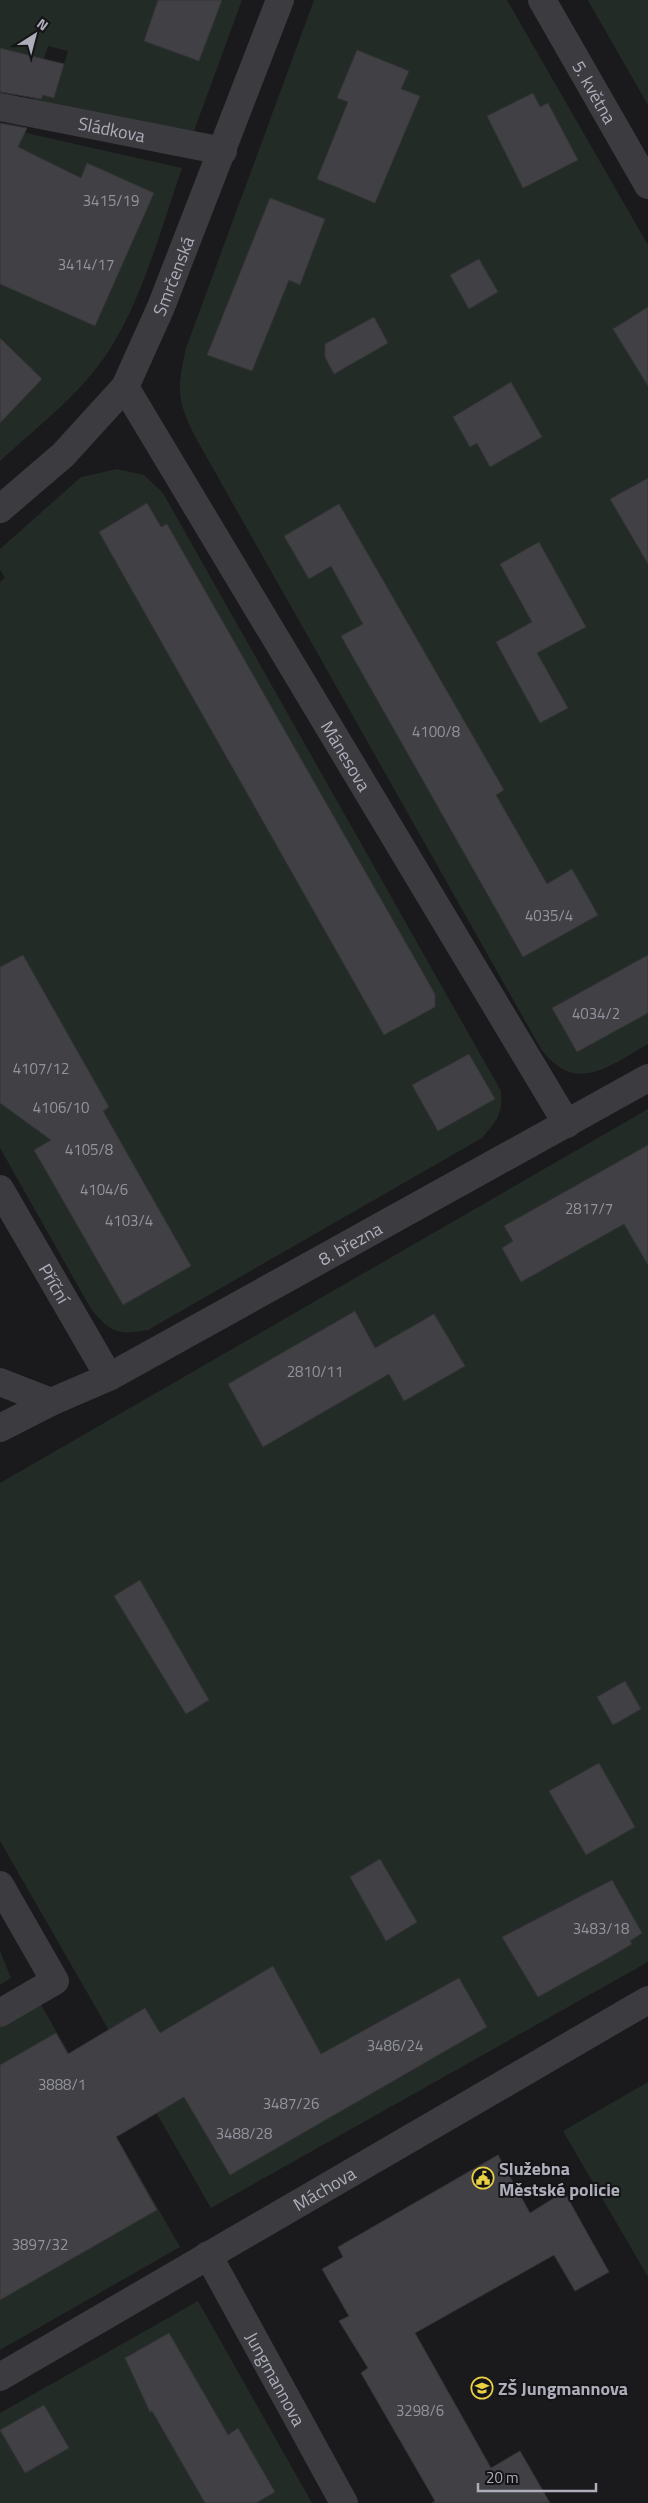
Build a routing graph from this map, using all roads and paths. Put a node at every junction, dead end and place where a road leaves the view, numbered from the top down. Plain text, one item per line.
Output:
1 (280, 0) edge
2 (542, 0) edge
3 (0, 107) edge
4 (223, 151) junction
5 (648, 185) edge
6 (125, 387) junction
7 (0, 509) edge
8 (648, 1078) edge
9 (567, 1124) junction
10 (0, 1189) edge
11 (108, 1377) junction
12 (0, 1382) edge
13 (51, 1402) junction
14 (0, 1428) edge
15 (0, 1885) edge
16 (648, 2000) edge
17 (0, 2012) edge
18 (208, 2255) junction
19 (0, 2377) edge
20 (344, 2503) edge

1 - 4 street, Smrčenská
2 - 5 street, 5. května
3 - 4 street, Sládkova
4 - 6 street, Smrčenská
6 - 7 street, Smrčenská
6 - 9 street, Mánesova
8 - 9 street, 8. března
9 - 11 street, 8. března
10 - 11 street, Příční
11 - 13 street, 8. března
12 - 13 street
13 - 14 street, 8. března
15 - 17 street
16 - 18 street, Máchova
18 - 19 street, Máchova
18 - 20 street, Jungmannova

